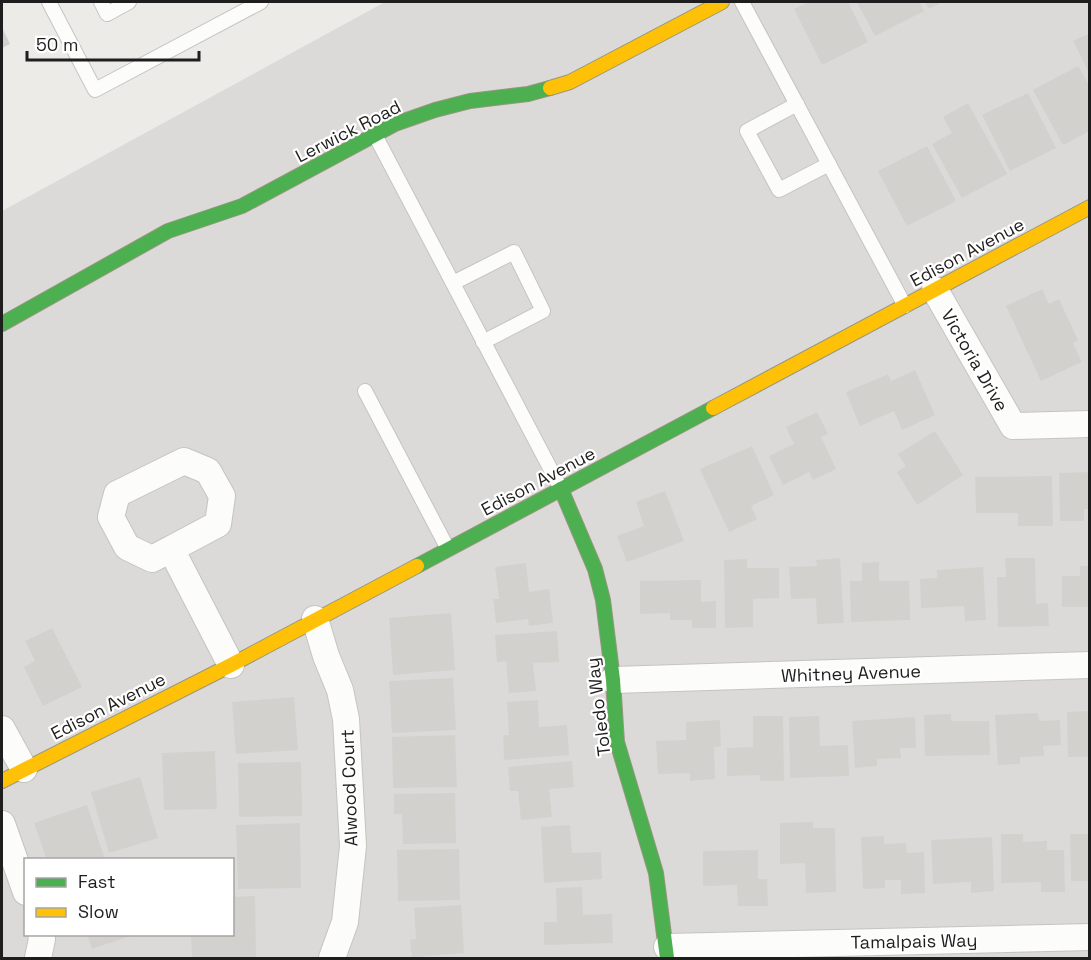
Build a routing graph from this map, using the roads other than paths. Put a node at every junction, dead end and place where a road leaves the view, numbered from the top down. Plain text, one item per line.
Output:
1 (49, 2) edge
2 (101, 2) edge
3 (129, 2) edge
4 (261, 2) edge
5 (722, 2) edge
6 (742, 2) edge
7 (797, 104) junction
8 (375, 135) junction
9 (829, 164) junction
10 (1089, 207) edge
11 (453, 283) junction
12 (935, 290) junction
13 (905, 306) junction
14 (2, 324) edge
15 (483, 342) junction
16 (365, 391) dead end
17 (1089, 424) edge
18 (561, 489) junction
19 (171, 549) dead end
20 (448, 549) junction
21 (315, 619) junction
22 (231, 665) junction
23 (1089, 665) edge
24 (613, 680) junction
25 (2, 729) edge
26 (24, 769) junction
27 (2, 781) edge
28 (2, 824) edge
29 (24, 886) edge
30 (41, 936) edge
31 (1089, 937) edge
32 (667, 953) edge
33 (38, 958) edge
34 (332, 958) edge

1 - 4 lane
2 - 3 lane
5 - 8 street, Lerwick Road
6 - 7 lane
7 - 9 lane
7 - 9 lane
8 - 11 lane
8 - 14 street, Lerwick Road
9 - 13 lane
10 - 12 street, Edison Avenue
11 - 15 lane
11 - 15 lane
12 - 13 street, Edison Avenue
12 - 17 street, Victoria Drive
13 - 18 street, Edison Avenue
15 - 18 lane
16 - 20 lane
18 - 20 street, Edison Avenue
18 - 24 street, Toledo Way
19 - 22 street
20 - 21 street, Edison Avenue
21 - 22 street, Edison Avenue
21 - 34 street, Alwood Court
22 - 26 street, Edison Avenue
23 - 24 street, Whitney Avenue
24 - 32 street, Toledo Way
25 - 26 street
26 - 27 street, Edison Avenue
28 - 29 street
30 - 33 street
31 - 32 street, Tamalpais Way

